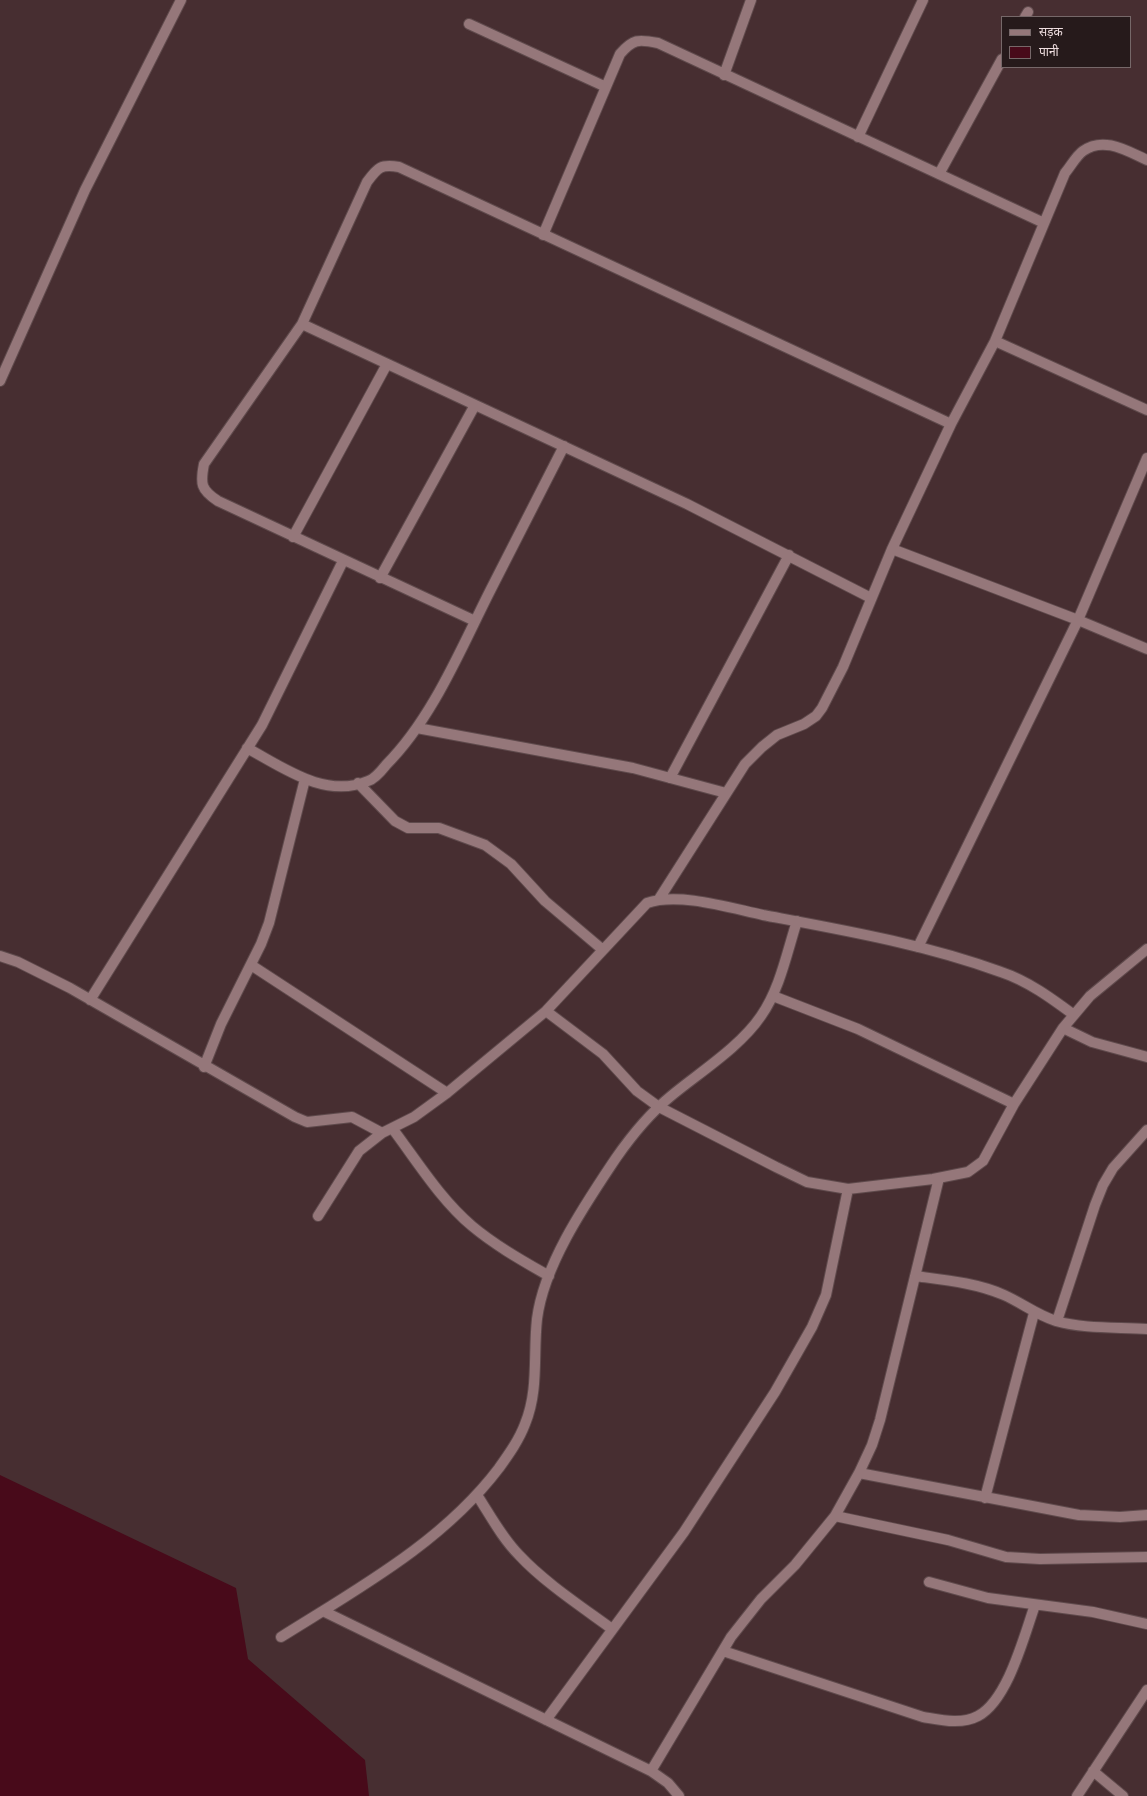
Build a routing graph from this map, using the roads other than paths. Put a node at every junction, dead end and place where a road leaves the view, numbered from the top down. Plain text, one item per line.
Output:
1 (181, 0) edge
2 (752, 0) edge
3 (923, 0) edge
4 (469, 24) dead end
5 (1001, 61) edge
6 (724, 75) junction
7 (606, 88) junction
8 (858, 137) junction
9 (1147, 160) edge
10 (939, 174) junction
11 (1044, 223) junction
12 (543, 235) junction
13 (302, 324) junction
14 (995, 341) junction
15 (387, 364) junction
16 (0, 381) edge
17 (475, 405) junction
18 (1147, 410) edge
19 (951, 424) junction
20 (564, 446) junction
21 (1147, 458) edge
22 (293, 537) junction
23 (892, 548) junction
24 (789, 555) junction
25 (343, 561) junction
26 (380, 578) junction
27 (871, 598) junction
28 (1078, 620) junction
29 (475, 621) junction
30 (1147, 649) edge
31 (417, 728) junction
32 (248, 748) junction
33 (670, 778) junction
34 (305, 779) junction
35 (358, 783) junction
36 (726, 793) junction
37 (659, 899) junction
38 (797, 921) junction
39 (918, 947) junction
40 (1147, 949) edge
41 (603, 950) junction
42 (0, 956) edge
43 (251, 965) junction
44 (773, 996) junction
45 (90, 1000) junction
46 (546, 1011) junction
47 (1074, 1015) junction
48 (1063, 1028) junction
49 (1147, 1057) edge
50 (204, 1066) junction
51 (447, 1093) junction
52 (1014, 1104) junction
53 (659, 1107) junction
54 (392, 1128) junction
55 (1147, 1130) edge
56 (382, 1133) junction
57 (938, 1178) junction
58 (848, 1189) junction
59 (318, 1216) dead end
60 (549, 1276) junction
61 (915, 1276) junction
62 (1034, 1312) junction
63 (1057, 1321) junction
64 (1147, 1330) edge
65 (859, 1473) junction
66 (477, 1495) junction
67 (985, 1498) junction
68 (1147, 1515) edge
69 (835, 1516) junction
70 (1147, 1557) edge
71 (929, 1582) dead end
72 (1035, 1605) junction
73 (323, 1611) junction
74 (1147, 1624) edge
75 (612, 1629) junction
76 (281, 1637) dead end
77 (723, 1651) junction
78 (1147, 1690) edge
79 (546, 1720) junction
80 (651, 1771) junction
81 (1093, 1771) junction
82 (679, 1796) edge
83 (1077, 1796) edge
84 (1123, 1796) edge

1 - 16 street
2 - 6 street
3 - 8 street
4 - 7 street
5 - 10 street
6 - 7 street
6 - 8 street
7 - 12 street
8 - 10 street
9 - 11 street
10 - 11 street
11 - 14 street
12 - 13 street
12 - 19 street
13 - 15 street
13 - 22 street
14 - 18 street
14 - 19 street
15 - 17 street
15 - 22 street
17 - 20 street
17 - 26 street
19 - 23 street
20 - 24 street
20 - 29 street
21 - 28 street
22 - 25 street
23 - 27 street
23 - 28 street
24 - 27 street
24 - 33 street
25 - 26 street
25 - 32 street
26 - 29 street
27 - 36 street
28 - 30 street
28 - 39 street
29 - 31 street
31 - 33 street
31 - 35 street
32 - 34 street
32 - 45 street
33 - 36 street
34 - 35 street
34 - 43 street
35 - 41 street
36 - 37 street
37 - 38 street
37 - 41 street
38 - 39 street
38 - 44 street
39 - 47 street
40 - 47 street
41 - 46 street
42 - 45 street
43 - 50 street
43 - 51 street
44 - 52 street
44 - 53 street
45 - 50 street
46 - 51 street
46 - 53 street
47 - 48 street
48 - 49 street
48 - 52 street
50 - 56 street
51 - 54 street
52 - 57 street
53 - 58 street
53 - 60 street
54 - 56 street
54 - 60 street
55 - 63 street
56 - 59 street
57 - 58 street
57 - 61 street
58 - 75 street
60 - 66 street
61 - 62 street
61 - 65 street
62 - 63 street
62 - 67 street
63 - 64 street
65 - 67 street
65 - 69 street
66 - 73 street
66 - 75 street
67 - 68 street
69 - 70 street
69 - 77 street
71 - 72 street
72 - 74 street
72 - 77 street
73 - 76 street
73 - 79 street
75 - 79 street
77 - 80 street
78 - 81 street
79 - 80 street
80 - 82 street
81 - 83 street
81 - 84 street

